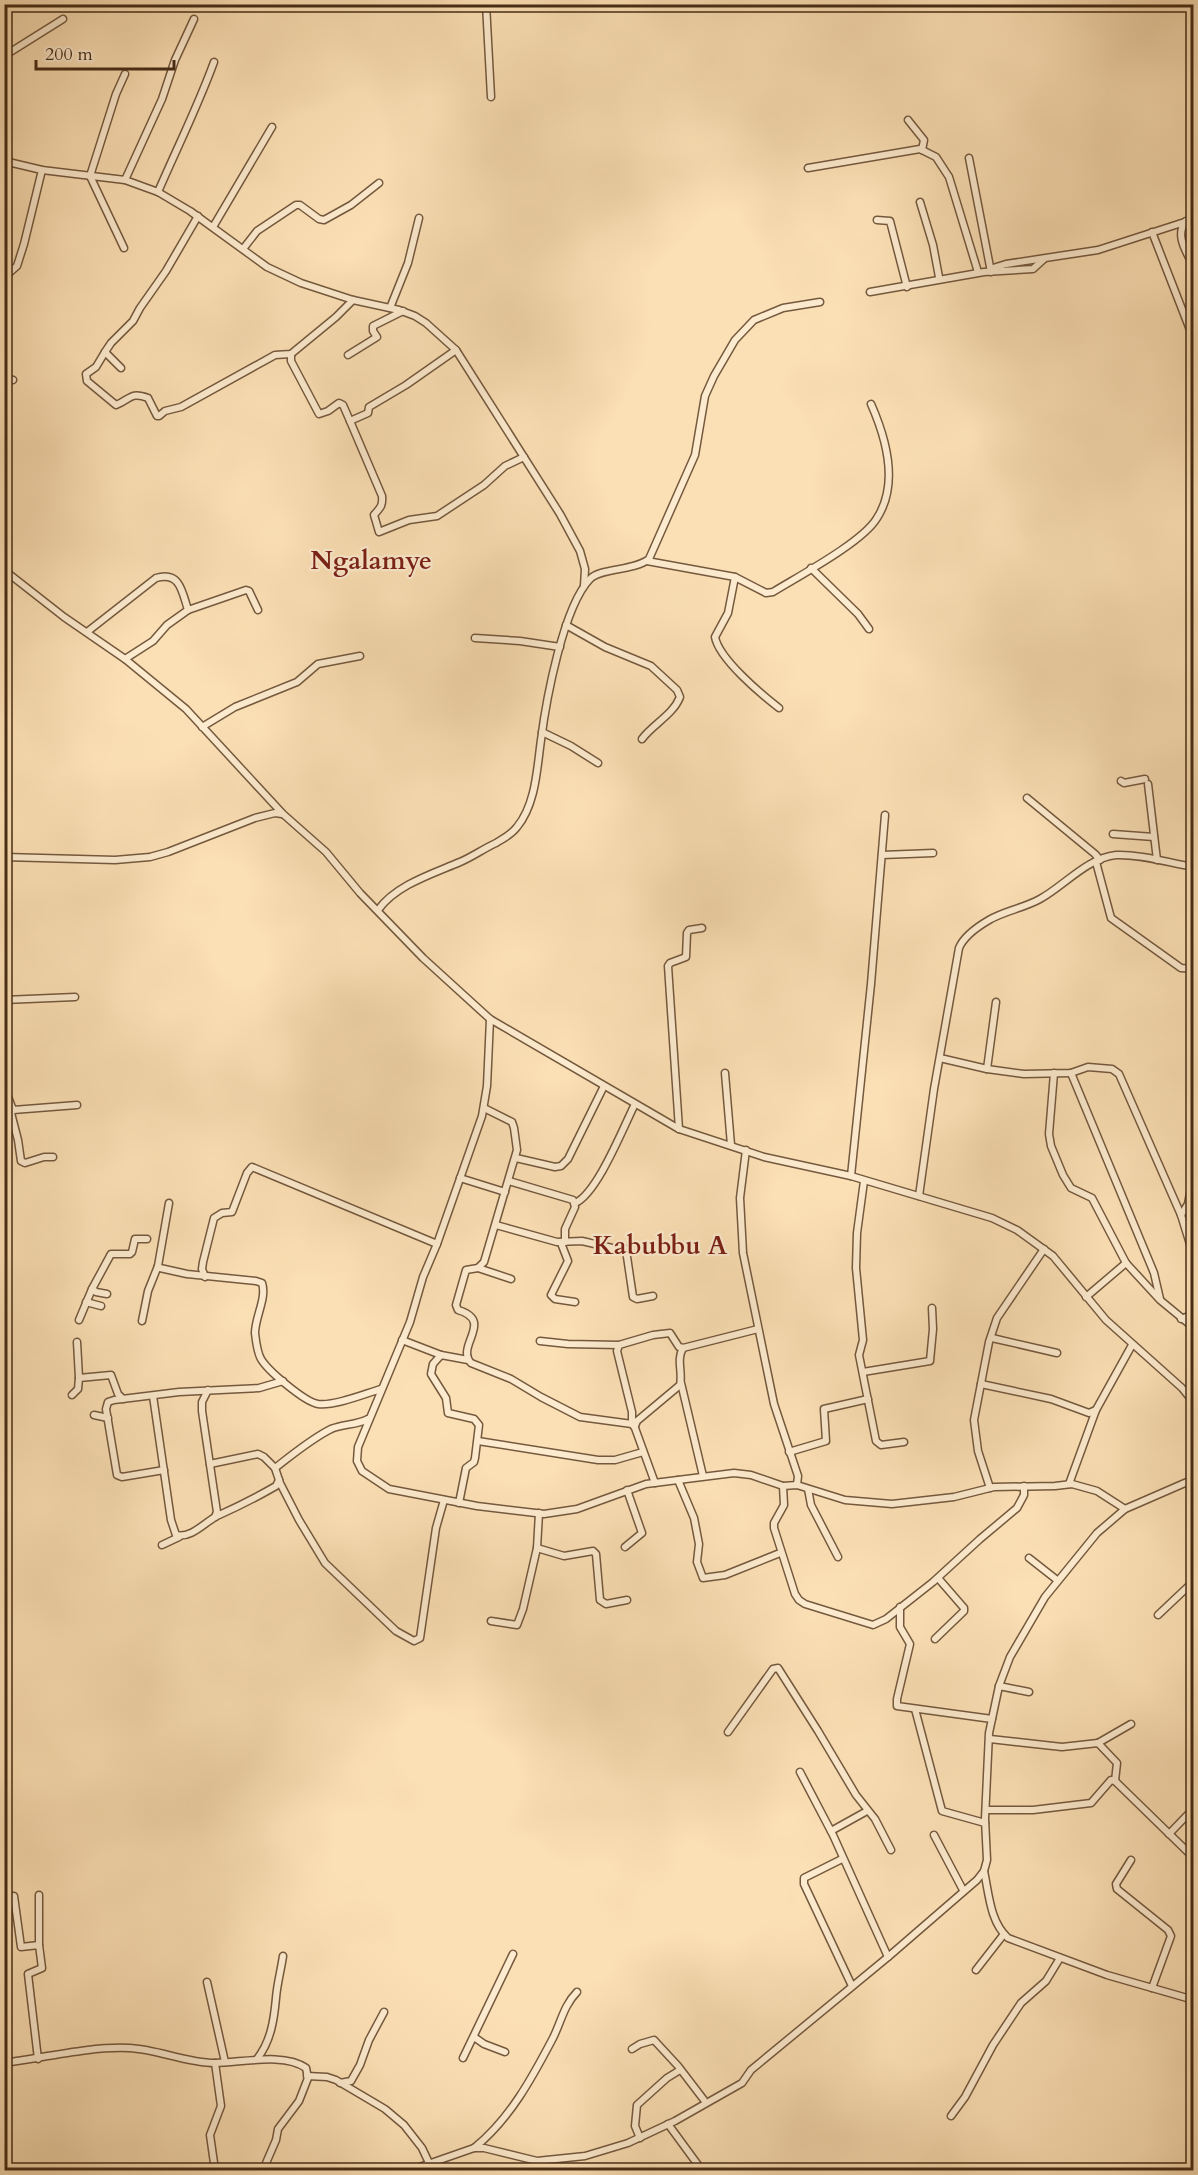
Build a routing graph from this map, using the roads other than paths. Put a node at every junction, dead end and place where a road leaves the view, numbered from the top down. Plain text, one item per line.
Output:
1 (486, 4) edge
2 (63, 19) dead end
3 (194, 19) dead end
4 (4, 56) edge
5 (214, 62) dead end
6 (125, 74) dead end
7 (491, 97) dead end
8 (908, 120) dead end
9 (272, 127) dead end
10 (922, 150) junction
11 (969, 158) dead end
12 (4, 161) edge
13 (808, 168) dead end
14 (42, 170) junction
15 (90, 176) junction
16 (125, 180) junction
17 (379, 183) dead end
18 (159, 192) junction
19 (920, 202) dead end
20 (198, 216) junction
21 (419, 218) dead end
22 (1194, 219) edge
23 (876, 220) dead end
24 (1186, 221) junction
25 (213, 227) junction
26 (1152, 232) junction
27 (124, 248) dead end
28 (243, 249) junction
29 (1194, 267) edge
30 (978, 272) junction
31 (991, 272) junction
32 (939, 277) dead end
33 (4, 287) edge
34 (907, 287) junction
35 (870, 292) dead end
36 (353, 300) junction
37 (820, 302) dead end
38 (390, 308) junction
39 (402, 311) junction
40 (1194, 340) edge
41 (456, 350) junction
42 (105, 352) junction
43 (291, 354) junction
44 (348, 355) dead end
45 (121, 368) dead end
46 (4, 378) edge
47 (13, 380) dead end
48 (871, 404) dead end
49 (350, 421) junction
50 (524, 457) junction
51 (646, 561) junction
52 (585, 568) junction
53 (811, 568) junction
54 (4, 570) edge
55 (596, 575) junction
56 (735, 577) junction
57 (584, 587) junction
58 (188, 610) junction
59 (258, 610) dead end
60 (566, 625) junction
61 (869, 629) dead end
62 (87, 632) junction
63 (475, 638) dead end
64 (560, 647) junction
65 (360, 656) dead end
66 (125, 659) junction
67 (779, 708) dead end
68 (202, 727) junction
69 (542, 732) junction
70 (642, 739) dead end
71 (598, 763) dead end
72 (1121, 781) dead end
73 (1027, 798) dead end
74 (283, 814) junction
75 (885, 815) dead end
76 (1113, 834) dead end
77 (1154, 837) junction
78 (933, 853) dead end
79 (882, 855) junction
80 (4, 857) edge
81 (1156, 860) junction
82 (1098, 861) junction
83 (1194, 867) edge
84 (378, 910) junction
85 (702, 928) dead end
86 (1194, 969) edge
87 (75, 997) dead end
88 (4, 1000) edge
89 (996, 1002) dead end
90 (490, 1019) junction
91 (940, 1058) junction
92 (987, 1069) junction
93 (725, 1073) dead end
94 (1054, 1073) junction
95 (1071, 1073) junction
96 (4, 1086) edge
97 (604, 1086) junction
98 (635, 1104) junction
99 (77, 1105) dead end
100 (484, 1108) junction
101 (12, 1110) junction
102 (679, 1129) junction
103 (731, 1145) junction
104 (746, 1150) junction
105 (53, 1157) dead end
106 (516, 1158) junction
107 (1194, 1172) edge
108 (851, 1176) junction
109 (460, 1178) junction
110 (509, 1181) junction
111 (864, 1181) junction
112 (505, 1192) junction
113 (919, 1196) junction
114 (169, 1203) dead end
115 (575, 1203) junction
116 (1191, 1204) edge
117 (1181, 1215) junction
118 (496, 1225) junction
119 (147, 1239) dead end
120 (563, 1242) junction
121 (437, 1244) junction
122 (1044, 1249) junction
123 (1194, 1257) edge
124 (1126, 1263) junction
125 (158, 1266) junction
126 (478, 1268) junction
127 (205, 1277) junction
128 (511, 1279) dead end
129 (92, 1289) junction
130 (107, 1294) dead end
131 (653, 1296) dead end
132 (1086, 1297) junction
133 (1160, 1300) junction
134 (86, 1302) junction
135 (575, 1302) dead end
136 (101, 1306) dead end
137 (932, 1308) dead end
138 (1194, 1314) edge
139 (1181, 1319) junction
140 (79, 1320) dead end
141 (142, 1321) dead end
142 (1194, 1328) edge
143 (758, 1329) junction
144 (992, 1338) junction
145 (402, 1340) junction
146 (540, 1341) dead end
147 (77, 1342) dead end
148 (619, 1345) junction
149 (1132, 1345) junction
150 (680, 1346) junction
151 (1057, 1353) dead end
152 (441, 1355) junction
153 (468, 1360) junction
154 (863, 1372) junction
155 (79, 1378) junction
156 (283, 1381) junction
157 (681, 1383) junction
158 (981, 1384) junction
159 (381, 1389) junction
160 (208, 1390) junction
161 (72, 1395) dead end
162 (153, 1395) junction
163 (123, 1399) junction
164 (867, 1399) junction
165 (1194, 1403) edge
166 (94, 1415) dead end
167 (1091, 1415) junction
168 (108, 1418) junction
169 (369, 1418) junction
170 (634, 1423) junction
171 (478, 1441) junction
172 (904, 1442) dead end
173 (643, 1452) junction
174 (789, 1452) junction
175 (210, 1464) junction
176 (275, 1468) junction
177 (164, 1470) junction
178 (703, 1476) junction
179 (1194, 1479) edge
180 (279, 1480) junction
181 (678, 1480) junction
182 (655, 1483) junction
183 (1070, 1484) junction
184 (797, 1485) junction
185 (783, 1486) junction
186 (1024, 1486) junction
187 (990, 1488) junction
188 (627, 1490) junction
189 (808, 1490) junction
190 (444, 1500) junction
191 (459, 1503) junction
192 (1125, 1509) junction
193 (539, 1513) junction
194 (215, 1517) junction
195 (179, 1537) junction
196 (162, 1545) dead end
197 (625, 1547) dead end
198 (537, 1548) junction
199 (780, 1553) junction
200 (838, 1557) dead end
201 (1029, 1558) dead end
202 (938, 1578) junction
203 (1057, 1580) junction
204 (1194, 1581) edge
205 (627, 1600) dead end
206 (900, 1607) junction
207 (1158, 1615) dead end
208 (491, 1621) dead end
209 (935, 1639) dead end
210 (999, 1686) junction
211 (1029, 1692) dead end
212 (915, 1709) junction
213 (992, 1719) junction
214 (1131, 1724) dead end
215 (728, 1732) dead end
216 (990, 1739) junction
217 (1098, 1743) junction
218 (800, 1772) dead end
219 (1115, 1780) junction
220 (1194, 1808) edge
221 (986, 1810) junction
222 (867, 1811) junction
223 (985, 1823) junction
224 (831, 1831) junction
225 (1169, 1834) junction
226 (934, 1835) dead end
227 (891, 1850) dead end
228 (1194, 1858) edge
229 (842, 1859) junction
230 (1131, 1860) dead end
231 (984, 1871) junction
232 (963, 1890) junction
233 (39, 1895) dead end
234 (14, 1896) dead end
235 (1004, 1934) junction
236 (39, 1945) junction
237 (513, 1954) dead end
238 (283, 1956) dead end
239 (888, 1957) junction
240 (1060, 1958) junction
241 (976, 1970) dead end
242 (207, 1982) dead end
243 (852, 1986) junction
244 (1152, 1988) junction
245 (577, 1992) dead end
246 (1194, 2000) edge
247 (384, 2012) dead end
248 (474, 2037) junction
249 (632, 2049) dead end
250 (505, 2052) dead end
251 (463, 2058) dead end
252 (38, 2059) junction
253 (257, 2059) junction
254 (225, 2062) junction
255 (4, 2063) edge
256 (215, 2063) junction
257 (680, 2070) junction
258 (307, 2076) junction
259 (340, 2083) junction
260 (704, 2100) dead end
261 (951, 2116) dead end
262 (668, 2124) junction
263 (640, 2138) junction
264 (474, 2148) junction
265 (537, 2161) junction
266 (430, 2165) junction
267 (701, 2169) edge
268 (215, 2170) edge
269 (232, 2170) edge
270 (239, 2170) edge
271 (263, 2170) edge
272 (411, 2170) edge
273 (535, 2170) edge

1 - 7 street
2 - 4 street
3 - 16 street
5 - 18 street
6 - 15 street
8 - 10 street
9 - 25 street
10 - 13 street
10 - 30 street
11 - 31 street
12 - 14 street
14 - 15 street
14 - 33 street
15 - 16 street
15 - 27 street
16 - 18 street
17 - 28 street
18 - 20 street
19 - 32 street
20 - 25 street
20 - 42 street
21 - 38 street
22 - 24 street
23 - 34 street
24 - 26 street
24 - 29 street
25 - 28 street
26 - 31 street
26 - 40 street
28 - 36 street
30 - 31 street
30 - 34 street
34 - 35 street
36 - 38 street
36 - 43 street
37 - 51 street
38 - 39 street
39 - 41 street
39 - 44 street
41 - 49 street
41 - 50 street
42 - 43 street
42 - 45 street
43 - 49 street
46 - 47 street
48 - 53 street
49 - 50 street
50 - 52 street
51 - 55 street
51 - 56 street
52 - 55 street
52 - 57 street
53 - 56 street
53 - 61 street
54 - 62 street
55 - 57 street
56 - 67 street
57 - 60 street
58 - 59 street
58 - 62 street
58 - 66 street
60 - 64 street
60 - 70 street
62 - 66 street
63 - 64 street
64 - 69 street
65 - 68 street
66 - 68 street
68 - 74 street
69 - 71 street
69 - 84 street
72 - 77 street
73 - 82 street
74 - 80 street
74 - 84 street
75 - 79 street
76 - 77 street
77 - 81 street
78 - 79 street
79 - 108 street
81 - 82 street
81 - 83 street
82 - 86 street
82 - 91 street
84 - 90 street
85 - 102 street
87 - 88 street
89 - 92 street
90 - 97 street
90 - 100 street
91 - 92 street
91 - 113 street
92 - 94 street
93 - 103 street
94 - 95 street
94 - 124 street
95 - 117 street
95 - 133 street
96 - 101 street
97 - 98 street
97 - 106 street
98 - 102 street
98 - 115 street
99 - 101 street
100 - 106 street
100 - 109 street
101 - 105 street
102 - 103 street
103 - 104 street
104 - 108 street
104 - 143 street
106 - 110 street
107 - 116 street
108 - 111 street
109 - 112 street
109 - 121 street
110 - 112 street
110 - 115 street
111 - 113 street
111 - 154 street
112 - 118 street
113 - 122 street
114 - 125 street
115 - 120 street
116 - 117 street
117 - 123 street
118 - 120 street
118 - 126 street
119 - 129 street
120 - 131 street
120 - 135 street
121 - 127 street
121 - 145 street
122 - 132 street
122 - 144 street
124 - 132 street
124 - 133 street
125 - 127 street
125 - 141 street
126 - 128 street
126 - 153 street
127 - 156 street
129 - 130 street
129 - 134 street
132 - 149 street
133 - 139 street
134 - 136 street
134 - 140 street
137 - 154 street
138 - 139 street
139 - 142 street
143 - 150 street
143 - 174 street
144 - 151 street
144 - 158 street
145 - 152 street
145 - 159 street
146 - 148 street
147 - 155 street
148 - 150 street
148 - 170 street
149 - 165 street
149 - 167 street
150 - 157 street
152 - 153 street
152 - 171 street
153 - 170 street
154 - 164 street
155 - 161 street
155 - 163 street
156 - 159 street
156 - 160 street
157 - 170 street
157 - 178 street
158 - 167 street
158 - 187 street
159 - 169 street
160 - 162 street
160 - 175 street
162 - 163 street
162 - 177 street
163 - 168 street
164 - 172 street
164 - 174 street
166 - 168 street
167 - 183 street
168 - 177 street
169 - 176 street
169 - 190 street
170 - 173 street
171 - 173 street
171 - 191 street
173 - 182 street
174 - 184 street
175 - 176 street
175 - 194 street
176 - 180 street
177 - 195 street
178 - 181 street
178 - 185 street
179 - 192 street
180 - 190 street
180 - 194 street
181 - 182 street
181 - 199 street
182 - 188 street
183 - 186 street
183 - 192 street
184 - 185 street
184 - 189 street
185 - 199 street
186 - 187 street
186 - 202 street
187 - 189 street
188 - 193 street
188 - 197 street
189 - 200 street
190 - 191 street
191 - 193 street
192 - 203 street
193 - 198 street
194 - 195 street
195 - 196 street
198 - 205 street
198 - 208 street
199 - 206 street
201 - 203 street
202 - 206 street
202 - 209 street
203 - 210 street
204 - 207 street
206 - 212 street
210 - 211 street
210 - 213 street
212 - 213 street
212 - 223 street
213 - 216 street
214 - 217 street
215 - 222 street
216 - 217 street
216 - 221 street
217 - 219 street
218 - 224 street
219 - 221 street
219 - 225 street
220 - 225 street
221 - 223 street
222 - 224 street
222 - 227 street
223 - 231 street
224 - 229 street
225 - 228 street
226 - 232 street
229 - 239 street
229 - 243 street
230 - 244 street
231 - 232 street
231 - 235 street
232 - 239 street
233 - 236 street
234 - 236 street
235 - 240 street
235 - 241 street
236 - 252 street
237 - 248 street
238 - 253 street
239 - 243 street
240 - 244 street
240 - 261 street
242 - 254 street
243 - 262 street
244 - 246 street
245 - 264 street
247 - 259 street
248 - 250 street
248 - 251 street
249 - 257 street
252 - 255 street
252 - 256 street
253 - 254 street
253 - 258 street
254 - 256 street
256 - 268 street
257 - 260 street
257 - 263 street
258 - 259 street
258 - 271 street
259 - 266 street
262 - 263 street
262 - 267 street
263 - 265 street
264 - 265 street
264 - 266 street
265 - 273 street
266 - 272 street
269 - 270 street

